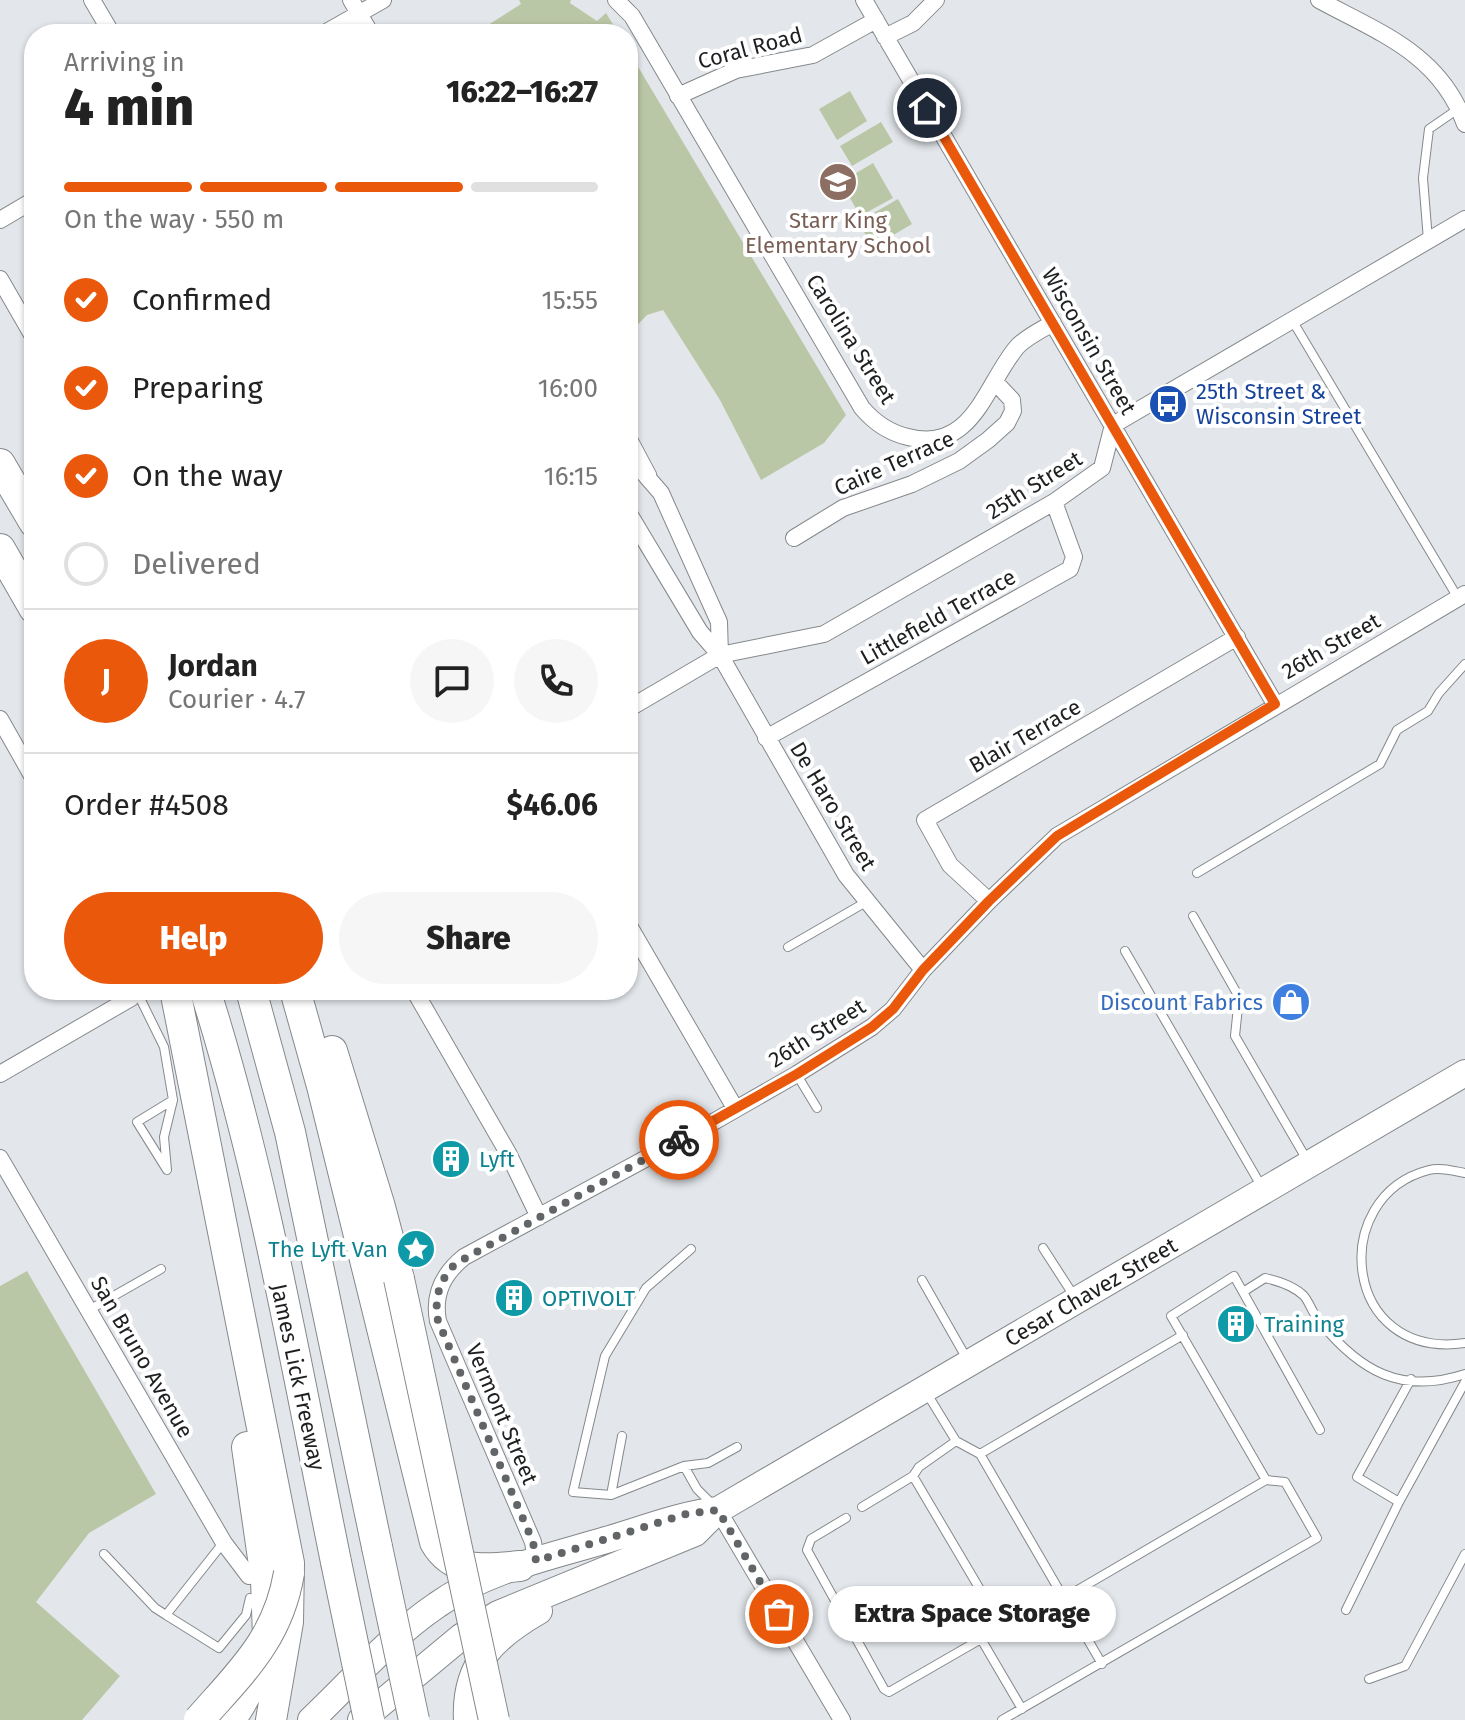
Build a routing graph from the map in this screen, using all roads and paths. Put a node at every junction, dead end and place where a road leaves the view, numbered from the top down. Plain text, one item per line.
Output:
1 (92, 0) edge
2 (383, 0) edge
3 (616, 0) edge
4 (864, 0) edge
5 (936, 0) edge
6 (1319, 0) edge
7 (355, 7) edge
8 (876, 20) junction
9 (106, 24) edge
10 (335, 24) edge
11 (637, 24) edge
12 (638, 26) edge
13 (885, 37) junction
14 (678, 96) junction
15 (1462, 116) edge
16 (24, 206) edge
17 (1465, 219) edge
18 (0, 220) edge
19 (1428, 241) junction
20 (0, 279) edge
21 (1292, 320) junction
22 (24, 321) edge
23 (1053, 323) junction
24 (995, 382) junction
25 (1113, 425) junction
26 (638, 448) edge
27 (0, 464) edge
28 (638, 467) edge
29 (661, 493) junction
30 (1054, 502) junction
31 (24, 505) edge
32 (638, 529) edge
33 (794, 538) dead end
34 (0, 549) edge
35 (24, 591) edge
36 (1462, 596) edge
37 (1237, 637) junction
38 (720, 655) junction
39 (1465, 664) edge
40 (638, 703) edge
41 (1275, 704) junction
42 (0, 719) edge
43 (766, 738) junction
44 (24, 761) edge
45 (1197, 873) dead end
46 (989, 901) junction
47 (866, 902) junction
48 (1193, 916) dead end
49 (638, 941) edge
50 (788, 947) dead end
51 (1125, 951) dead end
52 (923, 970) junction
53 (128, 1000) edge
54 (142, 1000) edge
55 (176, 1000) edge
56 (208, 1000) edge
57 (254, 1000) edge
58 (298, 1000) edge
59 (311, 1000) edge
60 (420, 1000) edge
61 (1465, 1073) edge
62 (0, 1074) edge
63 (797, 1074) junction
64 (186, 1102) junction
65 (735, 1108) junction
66 (817, 1108) dead end
67 (0, 1158) edge
68 (1310, 1164) junction
69 (1465, 1173) edge
70 (1264, 1191) junction
71 (539, 1217) junction
72 (1043, 1248) dead end
73 (691, 1249) dead end
74 (161, 1269) dead end
75 (922, 1280) dead end
76 (441, 1283) joint
77 (1243, 1292) junction
78 (1077, 1300) junction
79 (89, 1310) junction
80 (1183, 1335) junction
81 (1464, 1345) edge
82 (970, 1363) junction
83 (1465, 1374) edge
84 (1411, 1379) junction
85 (1465, 1382) edge
86 (925, 1390) junction
87 (1320, 1430) dead end
88 (622, 1436) dead end
89 (956, 1441) junction
90 (737, 1447) dead end
91 (980, 1454) junction
92 (684, 1466) junction
93 (913, 1476) junction
94 (1266, 1480) junction
95 (611, 1495) junction
96 (1399, 1502) junction
97 (862, 1507) dead end
98 (718, 1510) junction
99 (846, 1518) dead end
100 (224, 1543) junction
101 (104, 1554) dead end
102 (1465, 1554) edge
103 (629, 1561) junction
104 (528, 1563) junction
105 (289, 1573) junction
106 (249, 1576) dead end
107 (250, 1598) dead end
108 (1064, 1598) junction
109 (1346, 1610) dead end
110 (166, 1615) junction
111 (981, 1639) junction
112 (268, 1643) junction
113 (446, 1651) junction
114 (1102, 1664) junction
115 (1369, 1679) dead end
116 (1022, 1709) junction
117 (199, 1720) edge
118 (230, 1720) edge
119 (252, 1720) edge
120 (271, 1720) edge
121 (311, 1720) edge
122 (361, 1720) edge
123 (369, 1720) edge
124 (414, 1720) edge
125 (467, 1720) edge
126 (494, 1720) edge
127 (842, 1720) edge
128 (1002, 1720) edge

1 - 9 street
2 - 7 street
3 - 11 street, Carolina Street
4 - 8 street, Wisconsin Street
5 - 13 street
6 - 15 street
7 - 10 street
8 - 13 street, Wisconsin Street
8 - 14 street, Coral Road
12 - 14 street, Carolina Street
13 - 23 street, Wisconsin Street
14 - 24 street, Carolina Street
15 - 19 lane
16 - 18 street
17 - 19 street
19 - 21 street
20 - 22 street
21 - 25 street
21 - 36 lane
23 - 24 street, Carolina Street
23 - 25 street, Wisconsin Street
24 - 33 street, Caire Terrace
25 - 30 street, 25th Street
25 - 37 street, Wisconsin Street
26 - 29 lane
27 - 31 highway
28 - 29 street, De Haro Street
29 - 38 street, De Haro Street
30 - 38 street, 25th Street
30 - 43 street, Littlefield Terrace
32 - 38 street, De Haro Street
34 - 35 highway
36 - 41 street, 26th Street
37 - 41 street, Wisconsin Street
37 - 46 street, Blair Terrace
38 - 40 street, 25th Street
38 - 43 street, De Haro Street
39 - 45 lane
41 - 46 street, 26th Street
42 - 44 street
43 - 47 street, De Haro Street
46 - 52 street, 26th Street
47 - 50 lane
47 - 52 street, De Haro Street
48 - 68 lane
49 - 65 street
51 - 70 lane
52 - 63 street, 26th Street
53 - 62 street
54 - 64 lane
55 - 64 highway
56 - 123 highway, James Lick Freeway, bridge
57 - 124 highway, James Lick Freeway, bridge
58 - 104 highway
59 - 126 highway, bridge
60 - 71 street
61 - 68 main road, Cesar Chavez Street
63 - 65 street, 26th Street
63 - 66 lane
64 - 64 lane
64 - 105 highway
64 - 112 highway
65 - 71 street, 26th Street
67 - 79 street, San Bruno Avenue
68 - 70 main road, Cesar Chavez Street
69 - 81 lane
70 - 78 main road, Cesar Chavez Street
71 - 76 street, 26th Street
72 - 78 lane
73 - 95 lane
74 - 79 lane
75 - 82 lane
76 - 104 street, Vermont Street
77 - 80 lane
77 - 84 lane
77 - 87 lane
78 - 82 main road, Cesar Chavez Street
79 - 100 street, San Bruno Avenue
80 - 91 lane
80 - 94 lane
82 - 86 main road, Cesar Chavez Street
83 - 84 lane
84 - 96 lane
85 - 96 lane
86 - 89 lane
86 - 98 main road, Cesar Chavez Street
88 - 95 lane
89 - 91 lane
89 - 93 lane
90 - 92 lane
91 - 108 lane
92 - 95 lane
92 - 98 lane
93 - 97 lane
93 - 111 lane
94 - 108 lane
94 - 114 lane
96 - 109 lane
98 - 103 main road, Cesar Chavez Street
98 - 104 main road, Cesar Chavez Street
98 - 127 street
99 - 111 lane
100 - 106 street, San Bruno Avenue
100 - 110 lane
101 - 110 lane
102 - 115 lane
103 - 113 main road, Cesar Chavez Street
103 - 125 main road
104 - 113 main road
104 - 121 main road, Cesar Chavez Street
105 - 117 highway, bridge
105 - 120 highway, bridge
107 - 110 lane
108 - 114 lane
111 - 116 lane
112 - 118 highway
112 - 119 highway
113 - 122 main road, Cesar Chavez Street
114 - 116 lane
116 - 128 lane

